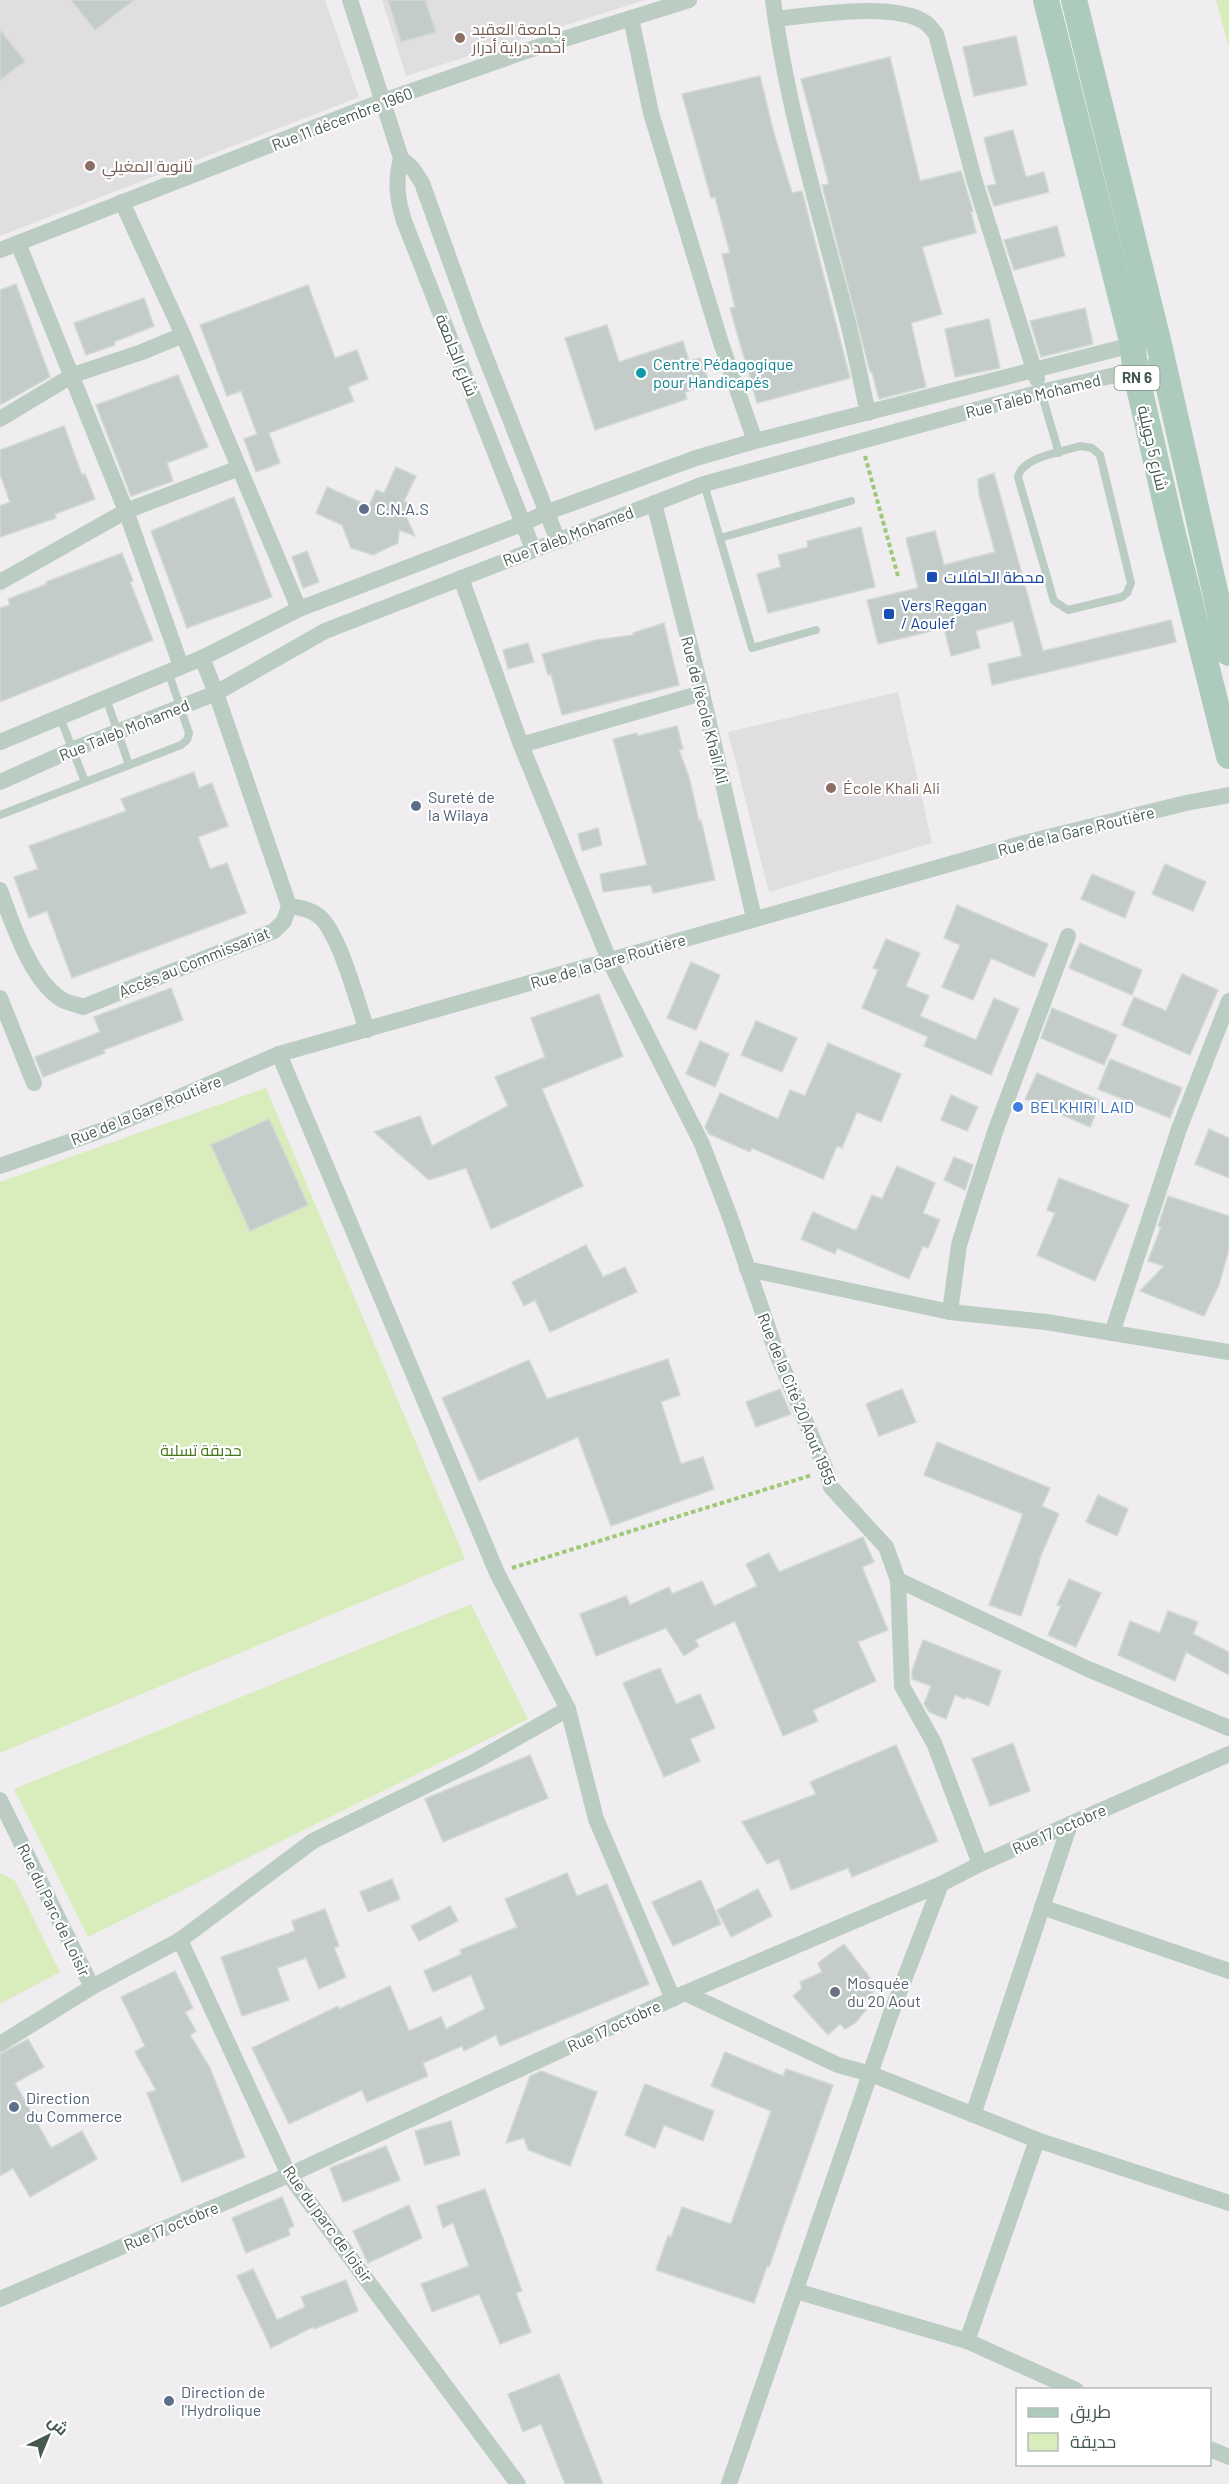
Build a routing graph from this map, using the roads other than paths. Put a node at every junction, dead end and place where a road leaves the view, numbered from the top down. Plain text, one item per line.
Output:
1 (350, 0) edge
2 (689, 0) edge
3 (773, 0) edge
4 (1046, 0) edge
5 (1074, 0) edge
6 (631, 18) junction
7 (776, 19) junction
8 (384, 101) junction
9 (401, 158) junction
10 (122, 202) junction
11 (18, 243) junction
12 (0, 250) edge
13 (183, 335) junction
14 (1160, 352) junction
15 (1134, 358) junction
16 (1035, 371) junction
17 (73, 375) junction
18 (1041, 392) junction
19 (868, 413) junction
20 (0, 419) edge
21 (754, 441) junction
22 (1059, 453) junction
23 (696, 458) junction
24 (239, 468) junction
25 (704, 484) junction
26 (851, 501) dead end
27 (654, 504) junction
28 (126, 511) junction
29 (545, 513) junction
30 (524, 523) junction
31 (720, 538) junction
32 (558, 541) junction
33 (534, 549) junction
34 (461, 578) junction
35 (0, 582) edge
36 (299, 609) junction
37 (816, 630) dead end
38 (1229, 653) edge
39 (202, 658) junction
40 (174, 669) junction
41 (216, 693) junction
42 (702, 693) junction
43 (106, 698) junction
44 (181, 706) junction
45 (60, 717) junction
46 (117, 732) junction
47 (1, 739) edge
48 (521, 745) junction
49 (74, 749) junction
50 (1229, 756) edge
51 (129, 765) junction
52 (0, 782) edge
53 (86, 782) junction
54 (1229, 795) edge
55 (0, 815) edge
56 (0, 890) edge
57 (289, 906) junction
58 (754, 918) junction
59 (1068, 936) dead end
60 (610, 962) junction
61 (0, 998) edge
62 (1229, 1001) edge
63 (367, 1030) junction
64 (279, 1054) junction
65 (34, 1083) dead end
66 (0, 1166) edge
67 (747, 1269) junction
68 (950, 1312) junction
69 (1112, 1333) junction
70 (1229, 1352) edge
71 (898, 1580) junction
72 (568, 1709) junction
73 (1229, 1728) edge
74 (1229, 1754) edge
75 (0, 1800) edge
76 (1070, 1824) junction
77 (980, 1864) junction
78 (940, 1884) junction
79 (1042, 1907) junction
80 (180, 1940) junction
81 (1229, 1971) edge
82 (92, 1987) junction
83 (679, 1996) junction
84 (0, 2044) edge
85 (871, 2074) junction
86 (973, 2115) junction
87 (1037, 2140) junction
88 (289, 2175) junction
89 (1229, 2203) edge
90 (796, 2291) junction
91 (0, 2299) edge
92 (967, 2341) junction
93 (1072, 2388) edge
94 (1211, 2450) edge
95 (1229, 2457) edge
96 (518, 2484) edge
97 (729, 2484) edge

1 - 8 street, شارع الجامعة
2 - 6 street, Rue 11 décembre 1960
3 - 7 street
4 - 15 main road, شارع 5 جويلية / RN 6
5 - 14 main road, شارع 5 جويلية / RN 6
6 - 8 street, Rue 11 décembre 1960
6 - 21 street
7 - 16 street
7 - 19 street
8 - 9 street, شارع الجامعة
8 - 10 street, Rue 11 décembre 1960
9 - 29 street, شارع الجامعة
9 - 30 street, شارع الجامعة
10 - 11 street, Rue 11 décembre 1960
10 - 13 street
11 - 12 street, Rue 11 décembre 1960
11 - 17 street
13 - 17 street
13 - 24 street
14 - 15 street, Rue Taleb Mohamed
14 - 15 street, Rue Taleb Mohamed
14 - 38 main road, شارع 5 جويلية / RN 6
15 - 16 street, Rue Taleb Mohamed
15 - 18 street, Rue Taleb Mohamed
15 - 50 main road, شارع 5 جويلية / RN 6
16 - 18 street
16 - 19 street, Rue Taleb Mohamed
17 - 20 street
17 - 28 street
18 - 22 lane
18 - 25 street, Rue Taleb Mohamed
19 - 21 street, Rue Taleb Mohamed
21 - 23 street, Rue Taleb Mohamed
22 - 22 lane
23 - 25 street
23 - 29 street, Rue Taleb Mohamed
24 - 28 street
24 - 36 street
25 - 27 street, Rue Taleb Mohamed
25 - 31 lane
26 - 31 lane
27 - 32 street, Rue Taleb Mohamed
27 - 42 street, Rue de l'école Khali Ali
28 - 35 street
28 - 40 street
29 - 30 street, Rue Taleb Mohamed
29 - 32 street, شارع الجامعة
30 - 33 street, شارع الجامعة
30 - 36 street, Rue Taleb Mohamed
31 - 37 lane
32 - 33 street, Rue Taleb Mohamed
33 - 34 street, Rue Taleb Mohamed
34 - 41 street, Rue Taleb Mohamed
34 - 48 street, Rue de la Cité 20 Aout 1955
36 - 39 street, Rue Taleb Mohamed
39 - 40 street, Rue Taleb Mohamed
39 - 41 street
40 - 43 street, Rue Taleb Mohamed
40 - 44 lane
41 - 44 street, Rue Taleb Mohamed
41 - 57 street
42 - 48 street
42 - 58 street, Rue de l'école Khali Ali
43 - 45 street, Rue Taleb Mohamed
43 - 46 lane
44 - 46 street, Rue Taleb Mohamed
44 - 51 lane
45 - 47 street, Rue Taleb Mohamed
45 - 49 lane
46 - 49 street, Rue Taleb Mohamed
46 - 51 lane
48 - 60 street, Rue de la Cité 20 Aout 1955
49 - 52 street, Rue Taleb Mohamed
49 - 53 lane
51 - 53 lane
53 - 55 lane
54 - 58 street, Rue de la Gare Routière
56 - 57 street, Accès au Commissariat
57 - 63 street
58 - 60 street, Rue de la Gare Routière
59 - 68 street
60 - 63 street, Rue de la Gare Routière
60 - 67 street, Rue de la Cité 20 Aout 1955
61 - 65 street
62 - 69 street
63 - 64 street, Rue de la Gare Routière
64 - 66 street, Rue de la Gare Routière
64 - 72 street
67 - 68 street
67 - 71 street, Rue de la Cité 20 Aout 1955
68 - 69 street
69 - 70 street
71 - 73 street
71 - 77 street, Rue de la Cité 20 Aout 1955
72 - 80 street
72 - 83 street
74 - 76 street, Rue 17 octobre
75 - 82 street, Rue du Parc de Loisir
76 - 77 street, Rue 17 octobre
76 - 79 street
77 - 78 street, Rue 17 octobre
78 - 83 street, Rue 17 octobre
78 - 85 street
79 - 81 street
79 - 86 street
80 - 82 street
80 - 88 street, Rue du parc de loisir
82 - 84 street
83 - 85 street
83 - 88 street, Rue 17 octobre
85 - 86 street
85 - 90 street
86 - 87 street
87 - 89 street
87 - 92 street
88 - 91 street, Rue 17 octobre
88 - 96 street, Rue du parc de loisir
90 - 92 street
90 - 97 street
92 - 93 street
94 - 95 street

